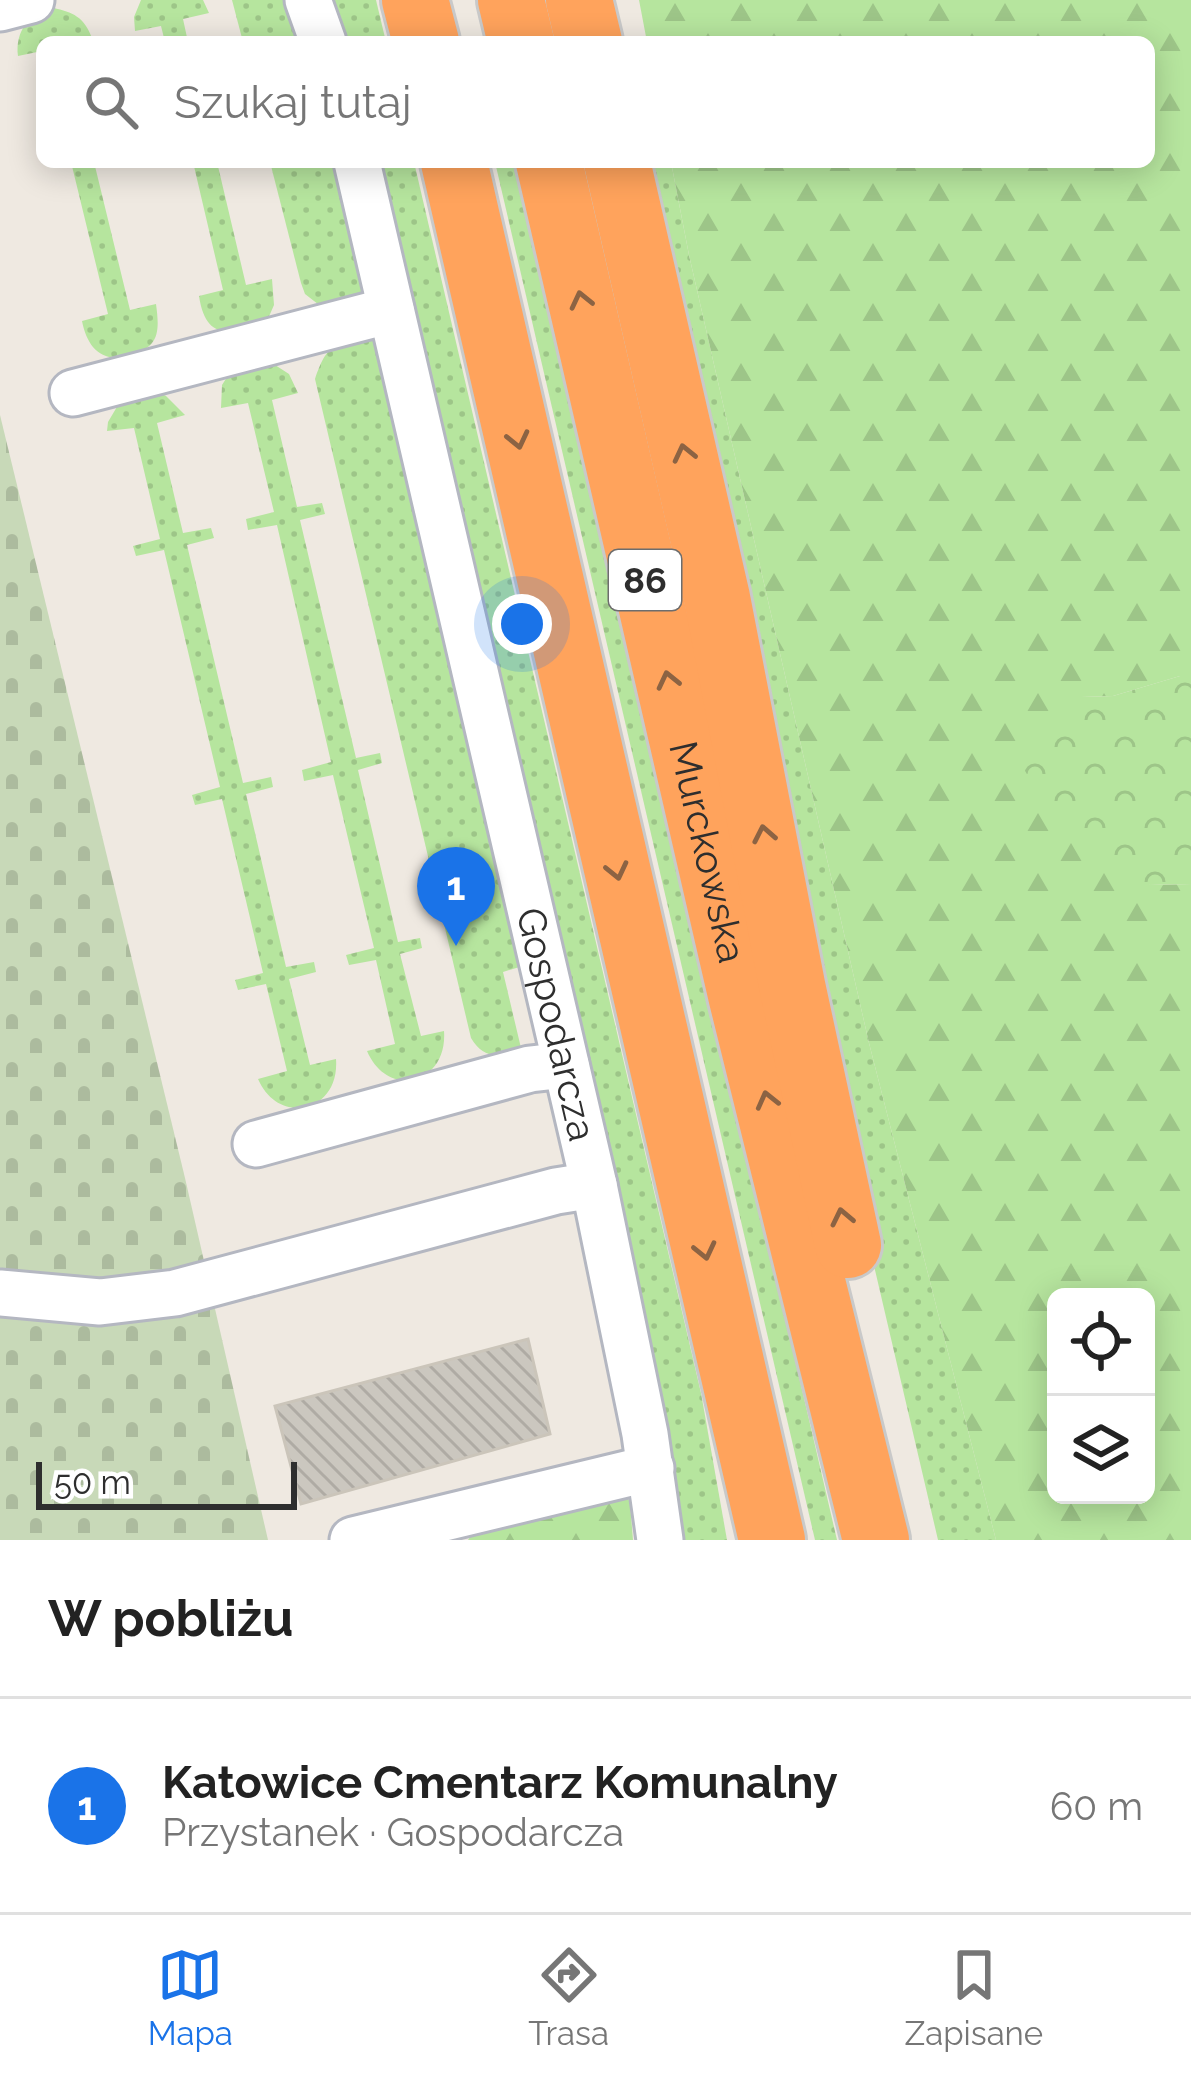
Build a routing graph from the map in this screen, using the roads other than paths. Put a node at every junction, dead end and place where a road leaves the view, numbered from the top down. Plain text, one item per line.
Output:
1 (31, 0) edge
2 (308, 0) edge
3 (511, 0) edge
4 (579, 0) edge
5 (0, 8) edge
6 (320, 36) edge
7 (520, 36) edge
8 (588, 36) edge
9 (358, 168) edge
10 (455, 168) edge
11 (550, 168) edge
12 (618, 168) edge
13 (392, 310) junction
14 (74, 393) dead end
15 (566, 1065) junction
16 (256, 1144) dead end
17 (593, 1185) junction
18 (0, 1292) edge
19 (651, 1468) junction
20 (453, 1527) edge
21 (353, 1540) edge
22 (660, 1540) edge
23 (772, 1540) edge
24 (879, 1540) edge

1 - 5 street
2 - 6 street
3 - 7 highway
4 - 8 highway
9 - 13 street, Gospodarcza
10 -> 23 highway, 86
24 -> 11 highway, Murckowska / 86
24 -> 12 highway
13 - 14 street
13 - 15 street, Gospodarcza
15 - 16 street
15 - 17 street, Gospodarcza
17 - 18 street
17 - 19 street, Gospodarcza
19 - 20 street
19 - 22 street, Gospodarcza
20 - 21 street

